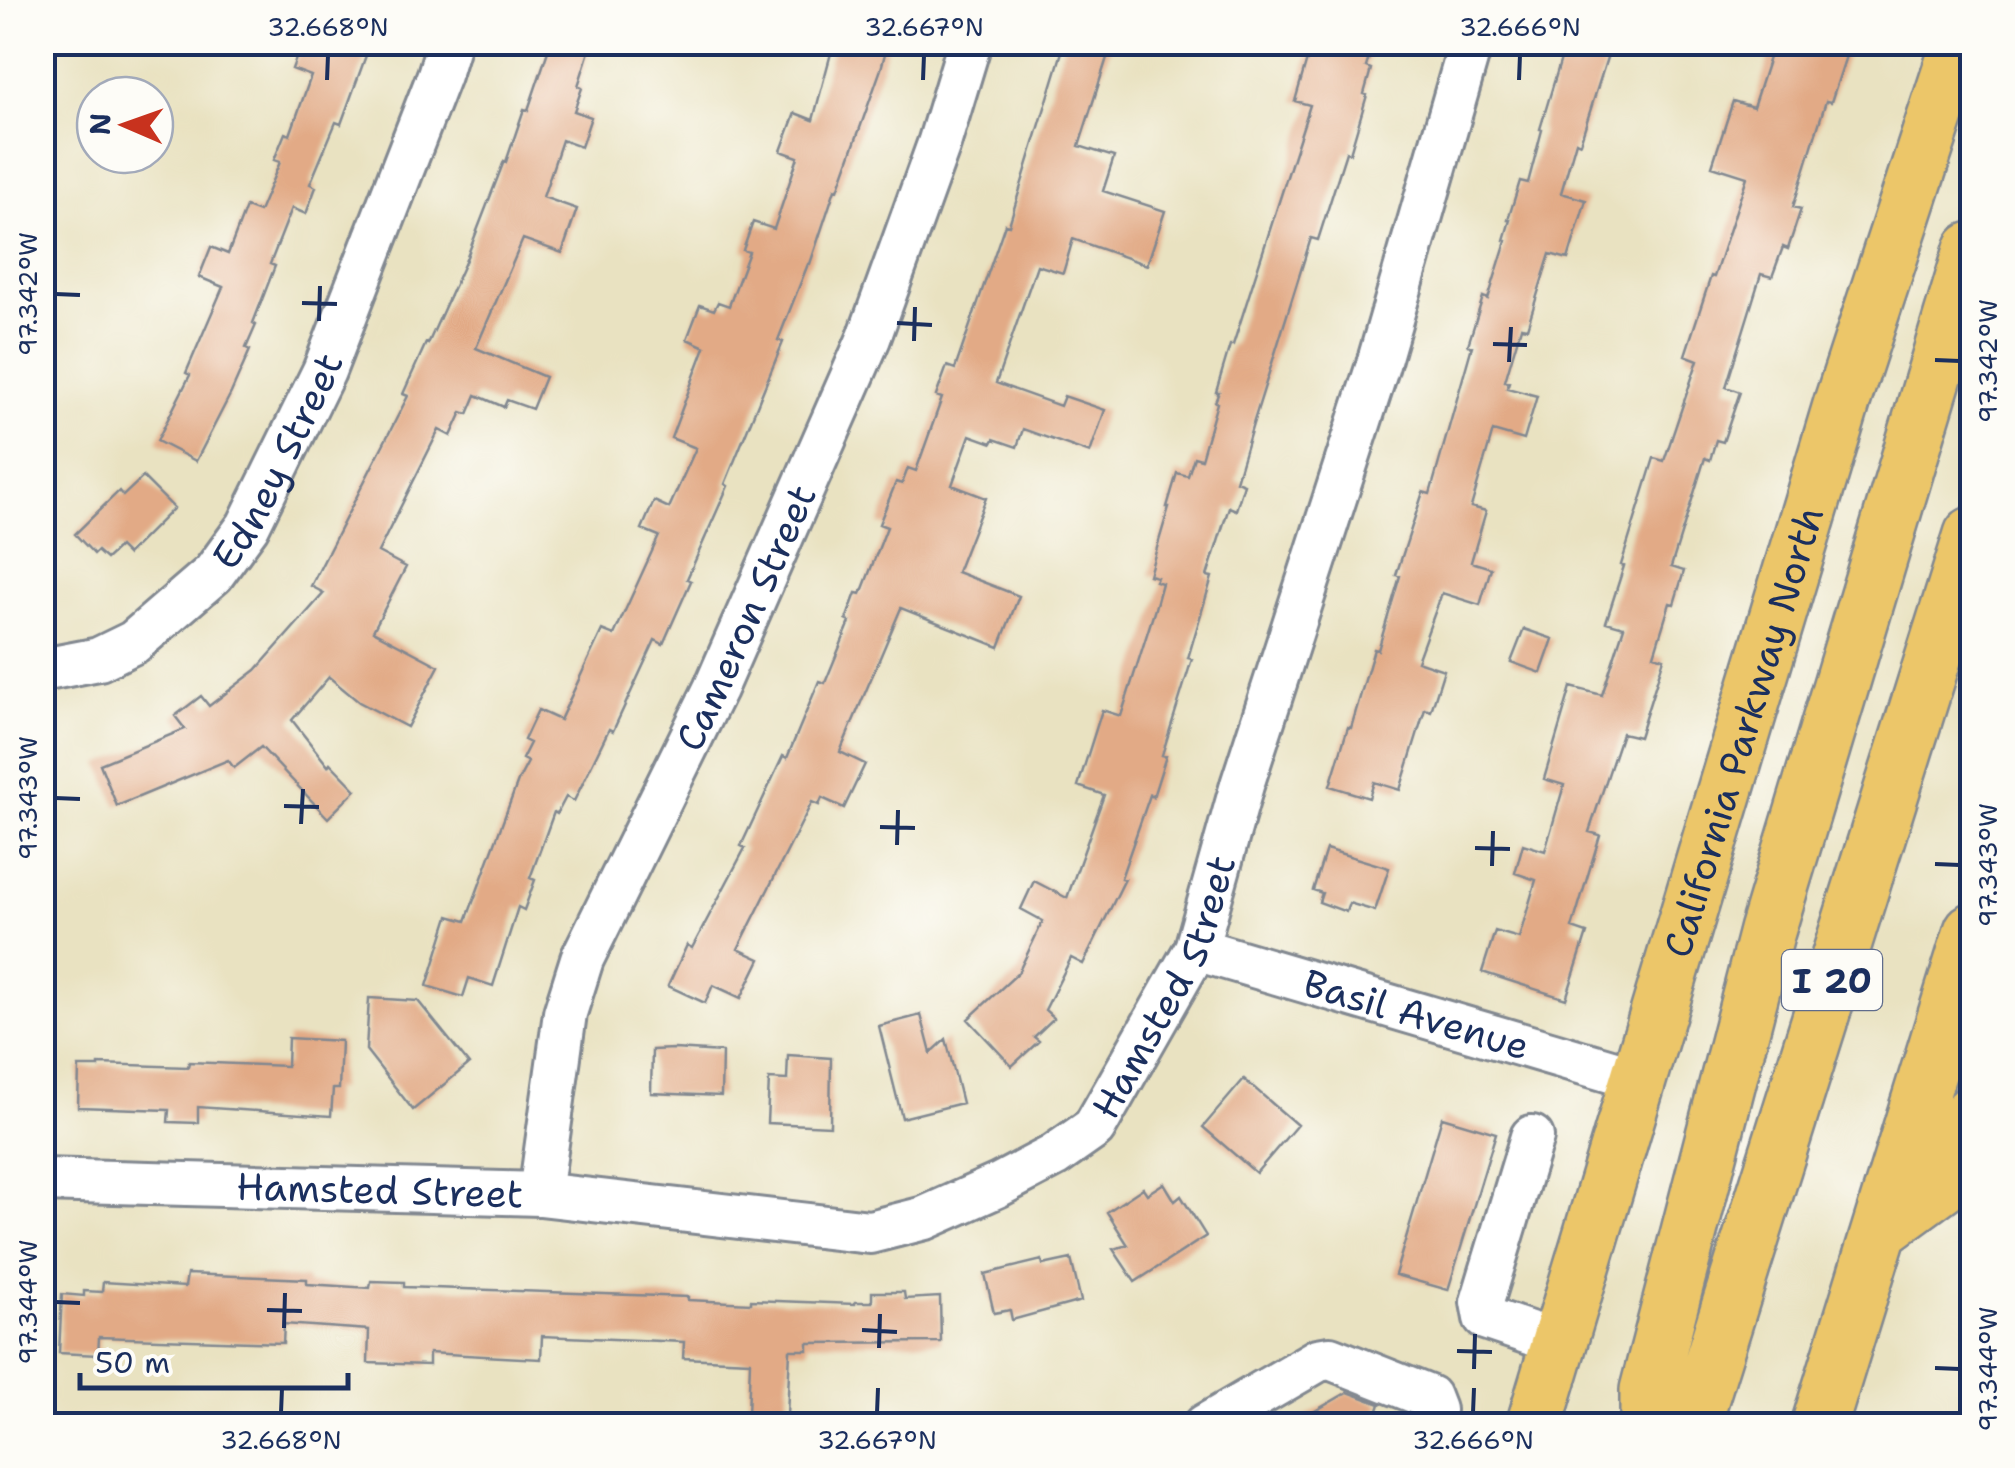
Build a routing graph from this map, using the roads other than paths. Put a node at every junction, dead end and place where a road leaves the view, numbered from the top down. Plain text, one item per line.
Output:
1 (450, 42) edge
2 (970, 42) edge
3 (1470, 42) edge
4 (1960, 42) edge
5 (1972, 250) edge
6 (1972, 535) edge
7 (42, 670) edge
8 (1972, 931) edge
9 (1196, 949) junction
10 (1638, 1079) junction
11 (1972, 1113) edge
12 (1532, 1136) dead end
13 (42, 1180) edge
14 (540, 1194) junction
15 (1881, 1229) junction
16 (1558, 1343) junction
17 (1205, 1426) edge
18 (1429, 1426) edge
19 (1534, 1426) edge
20 (1648, 1426) edge
21 (1692, 1426) edge
22 (1819, 1426) edge

1 - 7 street, Edney Street
2 - 14 street, Cameron Street
3 - 9 street, Hamsted Street
4 - 10 main road, California Parkway North
5 - 20 main road
6 - 21 main road, I 20
8 - 15 main road
9 - 10 street, Basil Avenue
9 - 14 street, Hamsted Street
10 - 16 main road, California Parkway North
11 - 15 main road
12 - 16 street
13 - 14 street, Hamsted Street
15 - 22 main road
16 - 19 main road, California Parkway North
17 - 18 street

